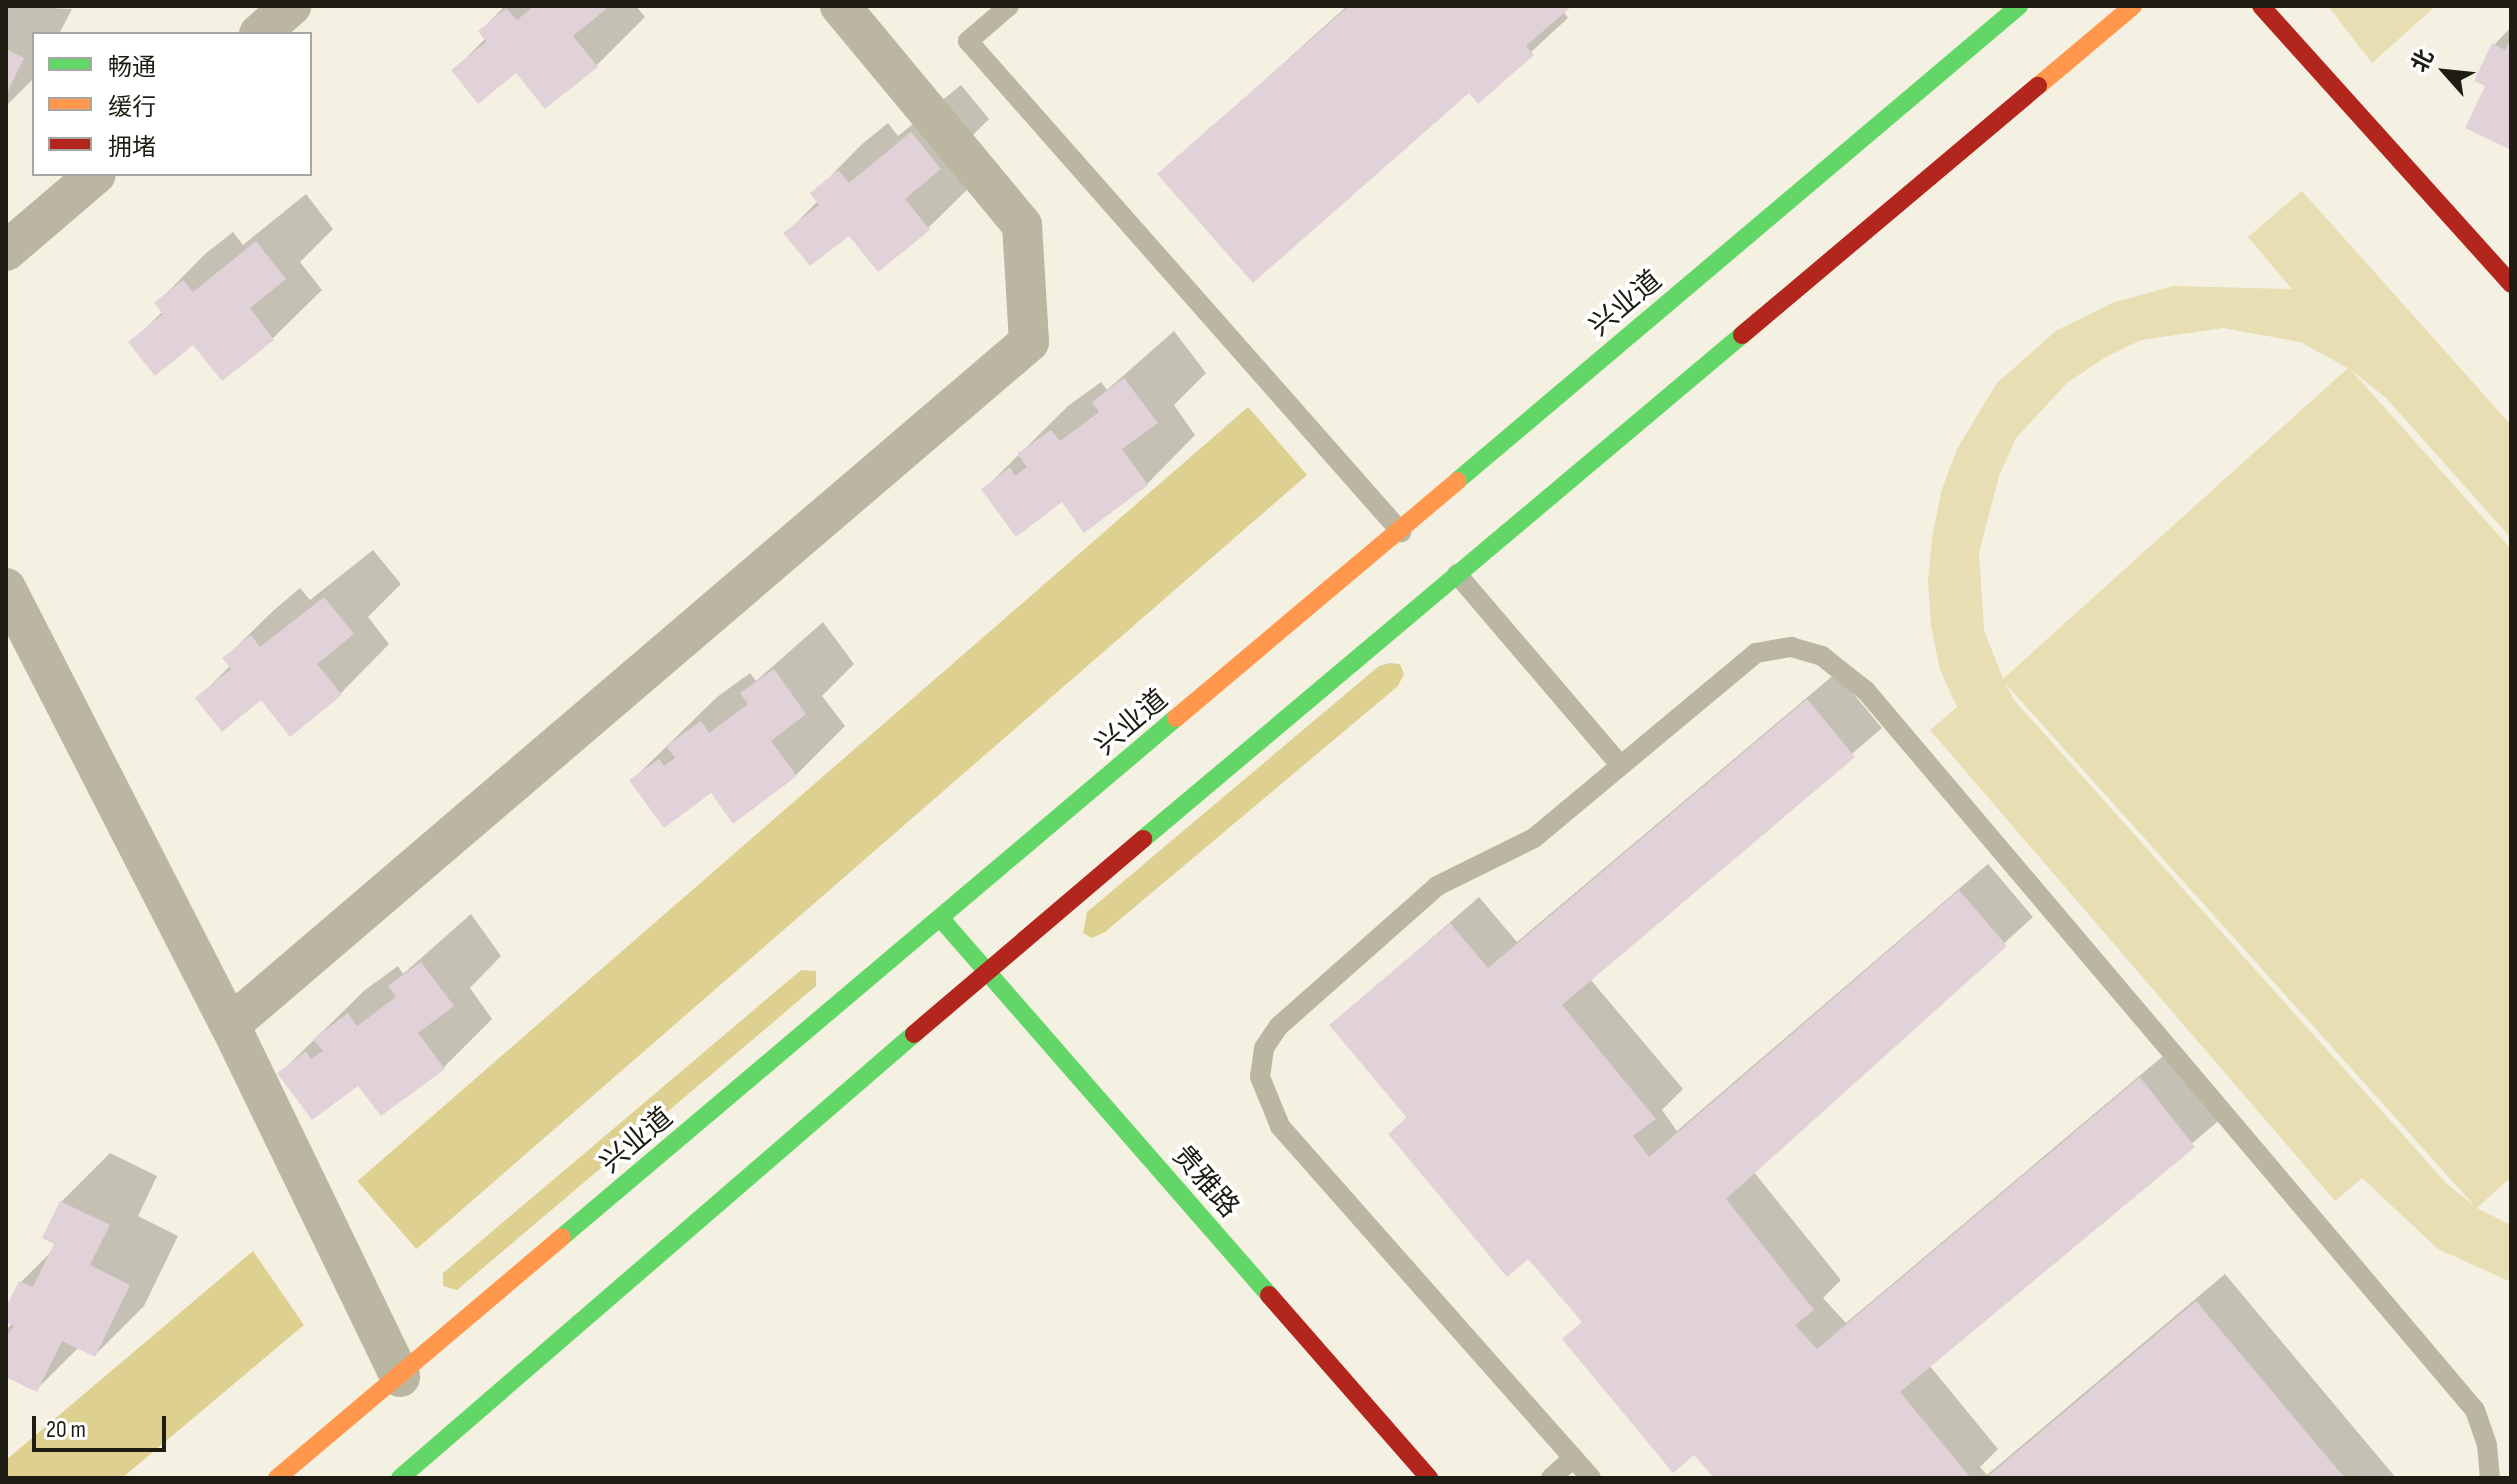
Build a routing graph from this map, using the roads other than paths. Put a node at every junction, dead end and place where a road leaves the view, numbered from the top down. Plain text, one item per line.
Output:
1 (291, 6) edge
2 (840, 6) edge
3 (1009, 6) edge
4 (2019, 6) edge
5 (2133, 6) edge
6 (2261, 6) edge
7 (261, 32) edge
8 (94, 176) edge
9 (6, 251) edge
10 (2511, 284) edge
11 (1401, 532) junction
12 (1457, 574) junction
13 (6, 588) edge
14 (1619, 764) junction
15 (942, 920) junction
16 (984, 973) junction
17 (230, 1025) junction
18 (400, 1377) junction
19 (1573, 1458) junction
20 (277, 1478) edge
21 (400, 1478) edge
22 (1429, 1478) edge
23 (1551, 1478) edge
24 (1591, 1478) edge
25 (2490, 1478) edge

1 - 7 street
2 - 17 street
3 - 11 lane
4 - 11 main road, 兴业道
5 - 12 main road
6 - 10 main road
8 - 9 street
11 - 15 main road, 兴业道
12 - 14 lane
12 - 16 main road
13 - 17 street
14 - 19 lane
14 - 25 lane
15 - 16 main road, 贵雅路
15 - 18 main road, 兴业道
16 - 21 main road
16 - 22 main road, 贵雅路
17 - 18 street
18 - 20 main road, 兴业道
19 - 23 lane
19 - 24 lane

